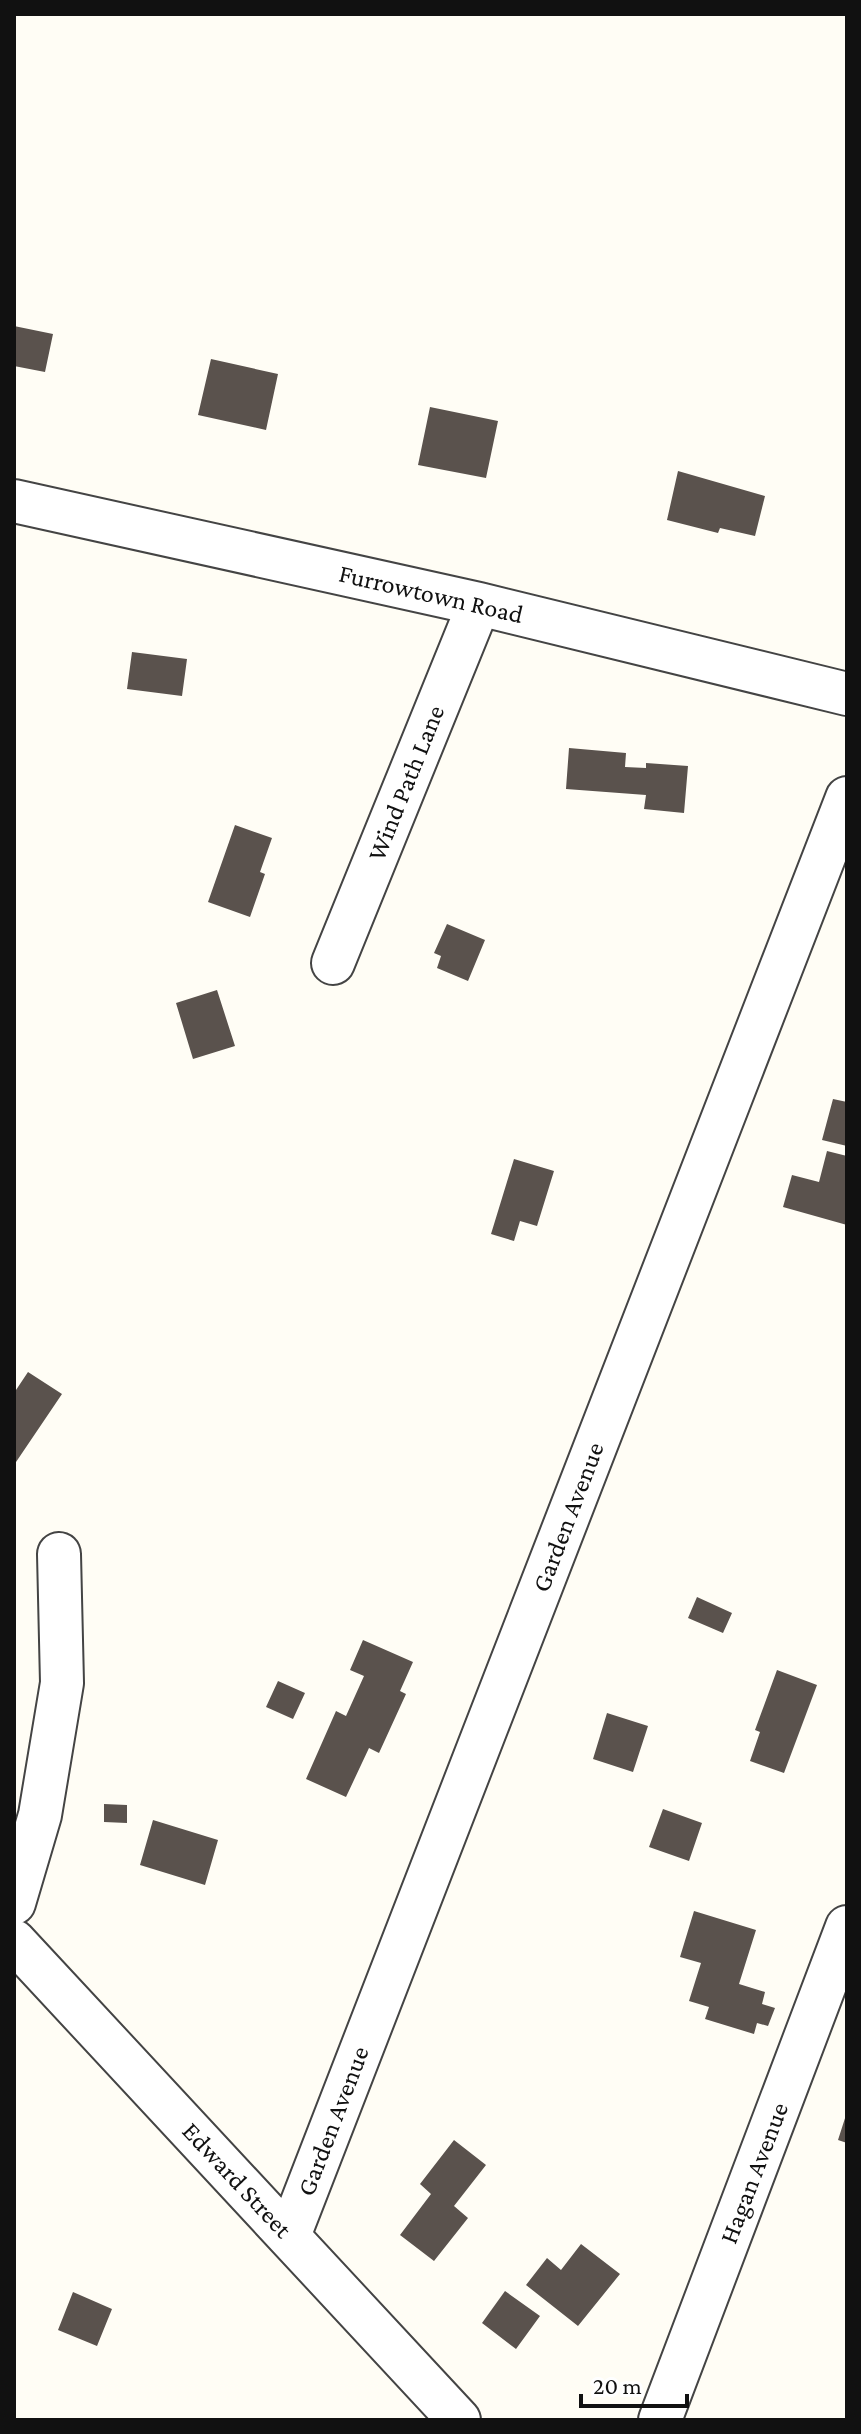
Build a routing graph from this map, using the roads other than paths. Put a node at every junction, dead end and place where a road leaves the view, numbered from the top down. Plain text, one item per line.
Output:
1 (14, 501) edge
2 (479, 604) junction
3 (847, 694) edge
4 (847, 798) edge
5 (333, 963) dead end
6 (59, 1554) dead end
7 (14, 1903) edge
8 (847, 1927) edge
9 (14, 1941) edge
10 (289, 2236) junction
11 (459, 2420) edge
12 (660, 2420) edge

1 - 2 street, Furrowtown Road
2 - 3 street, Furrowtown Road
2 - 5 street, Wind Path Lane
4 - 10 street, Garden Avenue
6 - 7 street
8 - 12 street, Hagan Avenue
9 - 10 street, Edward Street
10 - 11 street, Edward Street

